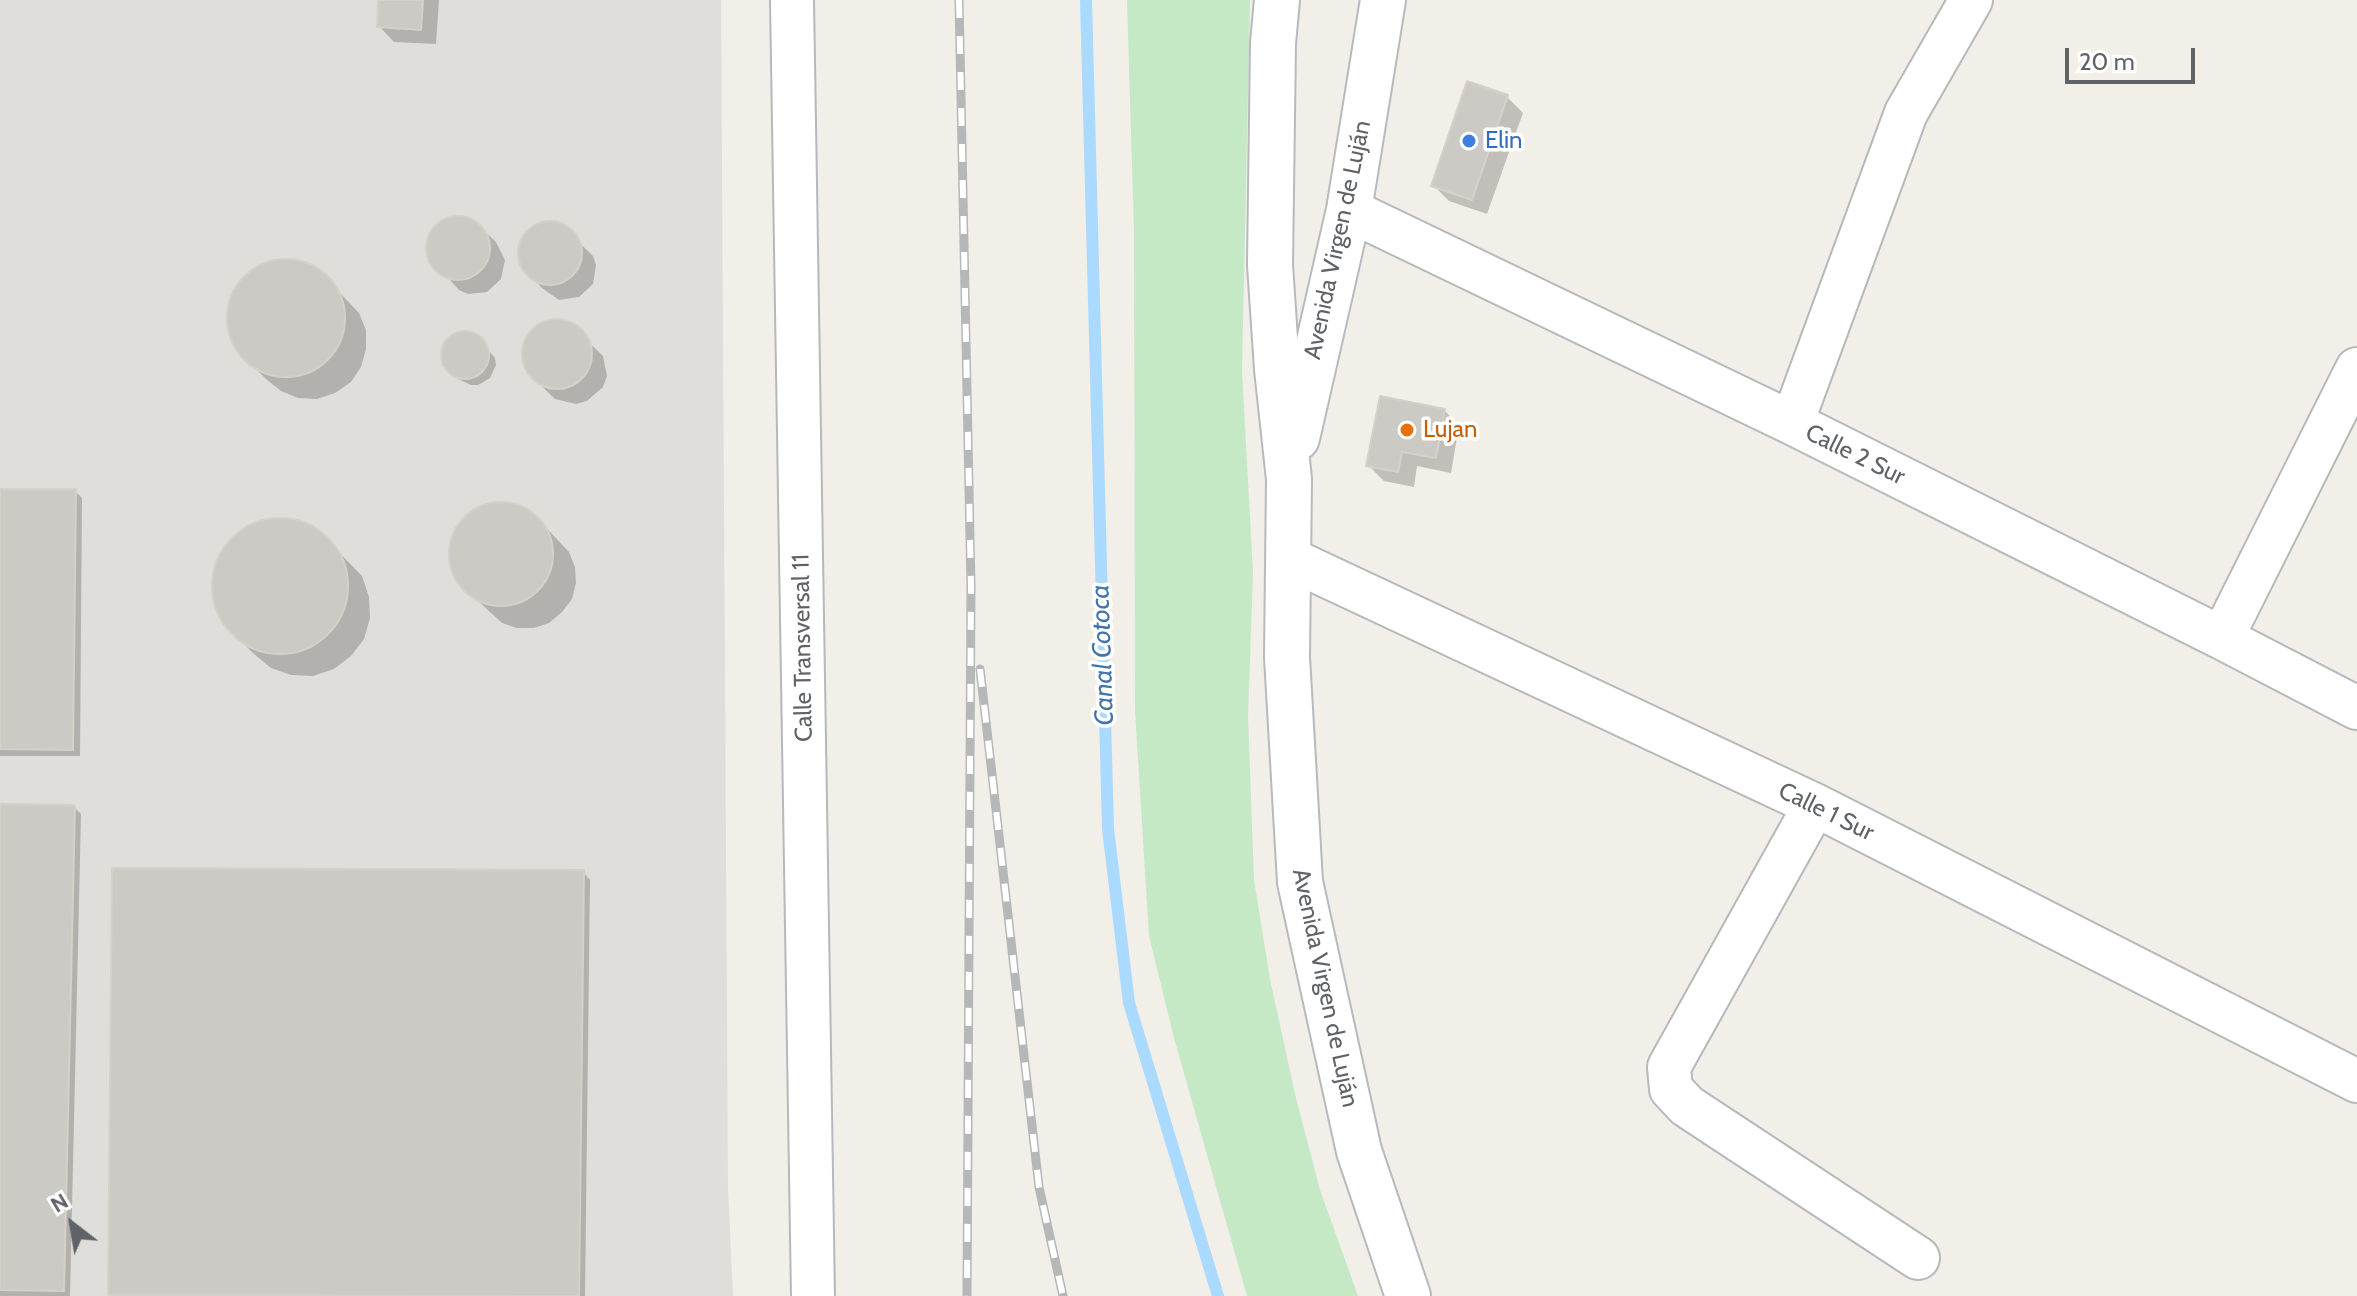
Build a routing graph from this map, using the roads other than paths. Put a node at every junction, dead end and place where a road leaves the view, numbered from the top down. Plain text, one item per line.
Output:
1 (792, 0) edge
2 (1277, 0) edge
3 (1383, 0) edge
4 (1971, 0) edge
5 (1349, 210) junction
6 (2357, 369) edge
7 (1792, 423) junction
8 (1289, 479) junction
9 (1288, 558) junction
10 (2222, 638) junction
11 (2357, 708) edge
12 (1815, 805) junction
13 (2357, 1081) edge
14 (1918, 1258) dead end
15 (813, 1296) edge
16 (1408, 1296) edge

1 - 15 street, Calle Transversal 11
2 - 8 main road, Avenida Virgen de Luján
3 - 5 main road, Avenida Virgen de Luján
4 - 7 street
5 - 7 street, Calle 2 Sur
5 - 8 main road, Avenida Virgen de Luján
6 - 10 street
7 - 10 street, Calle 2 Sur
8 - 9 main road, Avenida Virgen de Luján
9 - 12 street, Calle 1 Sur
9 - 16 main road, Avenida Virgen de Luján
10 - 11 street, Calle 2 Sur
12 - 13 street, Calle 1 Sur
12 - 14 street

